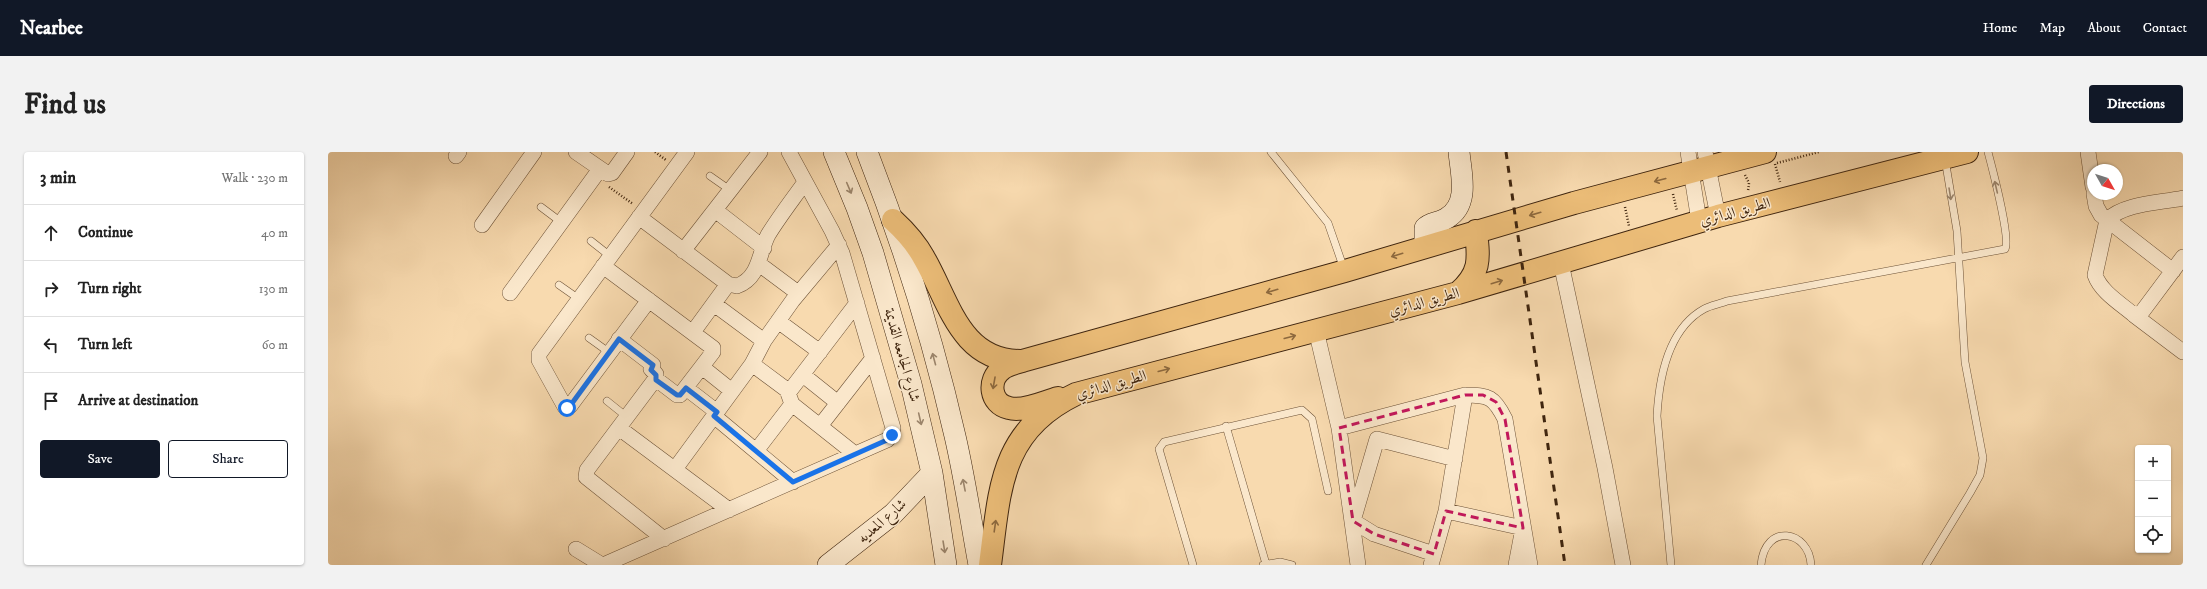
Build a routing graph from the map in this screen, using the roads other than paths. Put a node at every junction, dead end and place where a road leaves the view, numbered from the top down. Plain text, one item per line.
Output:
1 (576, 152) edge
2 (627, 152) edge
3 (687, 152) edge
4 (760, 152) edge
5 (789, 152) edge
6 (834, 152) edge
7 (867, 152) edge
8 (1271, 152) edge
9 (1459, 152) edge
10 (1967, 152) edge
11 (1988, 152) edge
12 (2088, 152) edge
13 (530, 154) edge
14 (1944, 157) junction
15 (1771, 159) edge
16 (1697, 161) edge
17 (2090, 164) edge
18 (597, 173) junction
19 (710, 176) dead end
20 (805, 182) junction
21 (730, 190) junction
22 (2183, 198) edge
23 (2095, 200) edge
24 (541, 207) dead end
25 (714, 210) junction
26 (641, 215) junction
27 (1709, 219) junction
28 (893, 220) junction
29 (2107, 220) junction
30 (561, 222) junction
31 (482, 225) dead end
32 (1476, 231) junction
33 (590, 241) dead end
34 (839, 245) junction
35 (1425, 247) junction
36 (764, 248) junction
37 (683, 250) junction
38 (1958, 256) junction
39 (2183, 257) edge
40 (606, 261) junction
41 (1561, 263) junction
42 (759, 264) junction
43 (1345, 271) junction
44 (2172, 271) junction
45 (559, 284) dead end
46 (728, 284) junction
47 (510, 293) dead end
48 (798, 293) junction
49 (1458, 293) junction
50 (579, 299) junction
51 (649, 300) junction
52 (856, 303) junction
53 (714, 304) junction
54 (2134, 314) junction
55 (778, 321) junction
56 (1316, 330) junction
57 (693, 332) junction
58 (589, 338) dead end
59 (619, 339) junction
60 (764, 341) junction
61 (610, 352) junction
62 (820, 352) junction
63 (2183, 352) edge
64 (873, 358) junction
65 (1022, 361) junction
66 (752, 364) junction
67 (702, 367) junction
68 (803, 375) junction
69 (656, 380) junction
70 (686, 388) junction
71 (732, 390) junction
72 (1076, 394) junction
73 (1464, 396) junction
74 (790, 398) junction
75 (607, 401) dead end
76 (838, 403) junction
77 (715, 414) junction
78 (1372, 419) junction
79 (624, 422) junction
80 (820, 426) junction
81 (1226, 426) junction
82 (1339, 428) junction
83 (1377, 439) junction
84 (756, 451) junction
85 (855, 454) junction
86 (1455, 458) junction
87 (675, 469) junction
88 (932, 473) junction
89 (793, 482) junction
90 (1328, 491) dead end
91 (729, 510) junction
92 (1446, 511) junction
93 (1353, 521) junction
94 (1523, 528) junction
95 (664, 539) junction
96 (576, 549) dead end
97 (1433, 560) edge
98 (1264, 564) edge
99 (603, 565) edge
100 (828, 565) edge
101 (946, 565) edge
102 (979, 565) edge
103 (990, 565) edge
104 (1193, 565) edge
105 (1292, 565) edge
106 (1358, 565) edge
107 (1516, 565) edge
108 (1530, 565) edge
109 (1623, 565) edge
110 (1671, 565) edge
111 (1761, 565) edge
112 (1811, 565) edge
113 (1926, 565) edge

1 - 18 street
2 - 18 street
3 - 26 street
4 - 21 street
5 - 20 street
6 -> 88 main road, شارع الجامعه القديمة
7 - 28 main road, شارع الجامعه القديمة
8 - 43 lane
9 - 35 main road
10 - 14 main road, الطريق الدائري
38 -> 11 lane
12 - 17 street
13 - 31 street
14 - 27 main road, الطريق الدائري
14 -> 38 lane
15 - 16 main road
16 - 27 street
16 -> 32 main road
18 - 30 street
19 - 21 lane
20 - 34 street
20 - 36 street
21 - 25 street
22 - 29 street
23 - 29 street
24 - 30 lane
25 - 36 street
25 - 37 street
26 - 37 street
26 - 40 street
27 - 41 main road, الطريق الدائري
28 - 65 main road
102 -> 28 main road, شارع الجامعه القديمة
29 - 44 street
29 - 54 street
30 - 47 street
32 - 35 main road
32 - 49 main road
33 - 40 lane
34 - 48 street
34 - 52 street
35 -> 43 main road
36 - 42 street
37 - 46 street
38 - 110 lane
38 - 113 lane
39 - 44 street
40 - 50 street
40 - 51 street
49 -> 41 main road, الطريق الدائري
41 - 109 street
42 - 46 street
42 - 48 street
43 -> 65 main road
44 - 54 street
45 - 50 lane
46 - 53 street
48 - 55 street
49 - 56 main road, الطريق الدائري
50 - 61 street
51 - 57 street
51 - 59 street
52 - 62 street
52 - 64 street
53 - 57 street
53 - 60 street
54 - 63 street
55 - 60 street
55 - 62 street
72 -> 56 main road, الطريق الدائري
56 - 82 street
57 - 67 street
58 - 61 lane
59 - 61 street
59 - 69 street
60 - 66 street
62 - 68 street
64 - 76 street
64 - 85 street
65 -> 72 main road
66 - 71 street
66 - 74 street
67 - 70 street
67 - 71 street
68 - 74 street
68 - 76 street
69 - 70 street
69 - 79 street
70 - 77 street
71 - 77 street
103 -> 72 main road, الطريق الدائري
73 - 78 street
73 - 86 street
73 - 94 street
74 - 80 street
74 - 84 street
75 - 79 lane
76 - 80 street
77 - 84 street
77 - 87 street
78 - 82 street
78 - 83 street
79 - 87 street
79 - 95 street
80 - 85 street
81 - 90 lane
81 - 98 lane
81 - 104 lane
82 - 93 street
83 - 86 street
83 - 93 street
84 - 89 street
85 - 89 street
86 - 92 street
87 - 91 street
88 - 100 main road, شارع المعديه
88 -> 101 main road, شارع الجامعه القديمة
89 - 91 street
91 - 95 street
92 - 94 street
92 - 97 street
93 - 97 street
93 - 106 street
94 - 107 street
94 - 108 street
95 - 99 street
96 - 99 street
98 - 105 lane
111 - 112 lane

